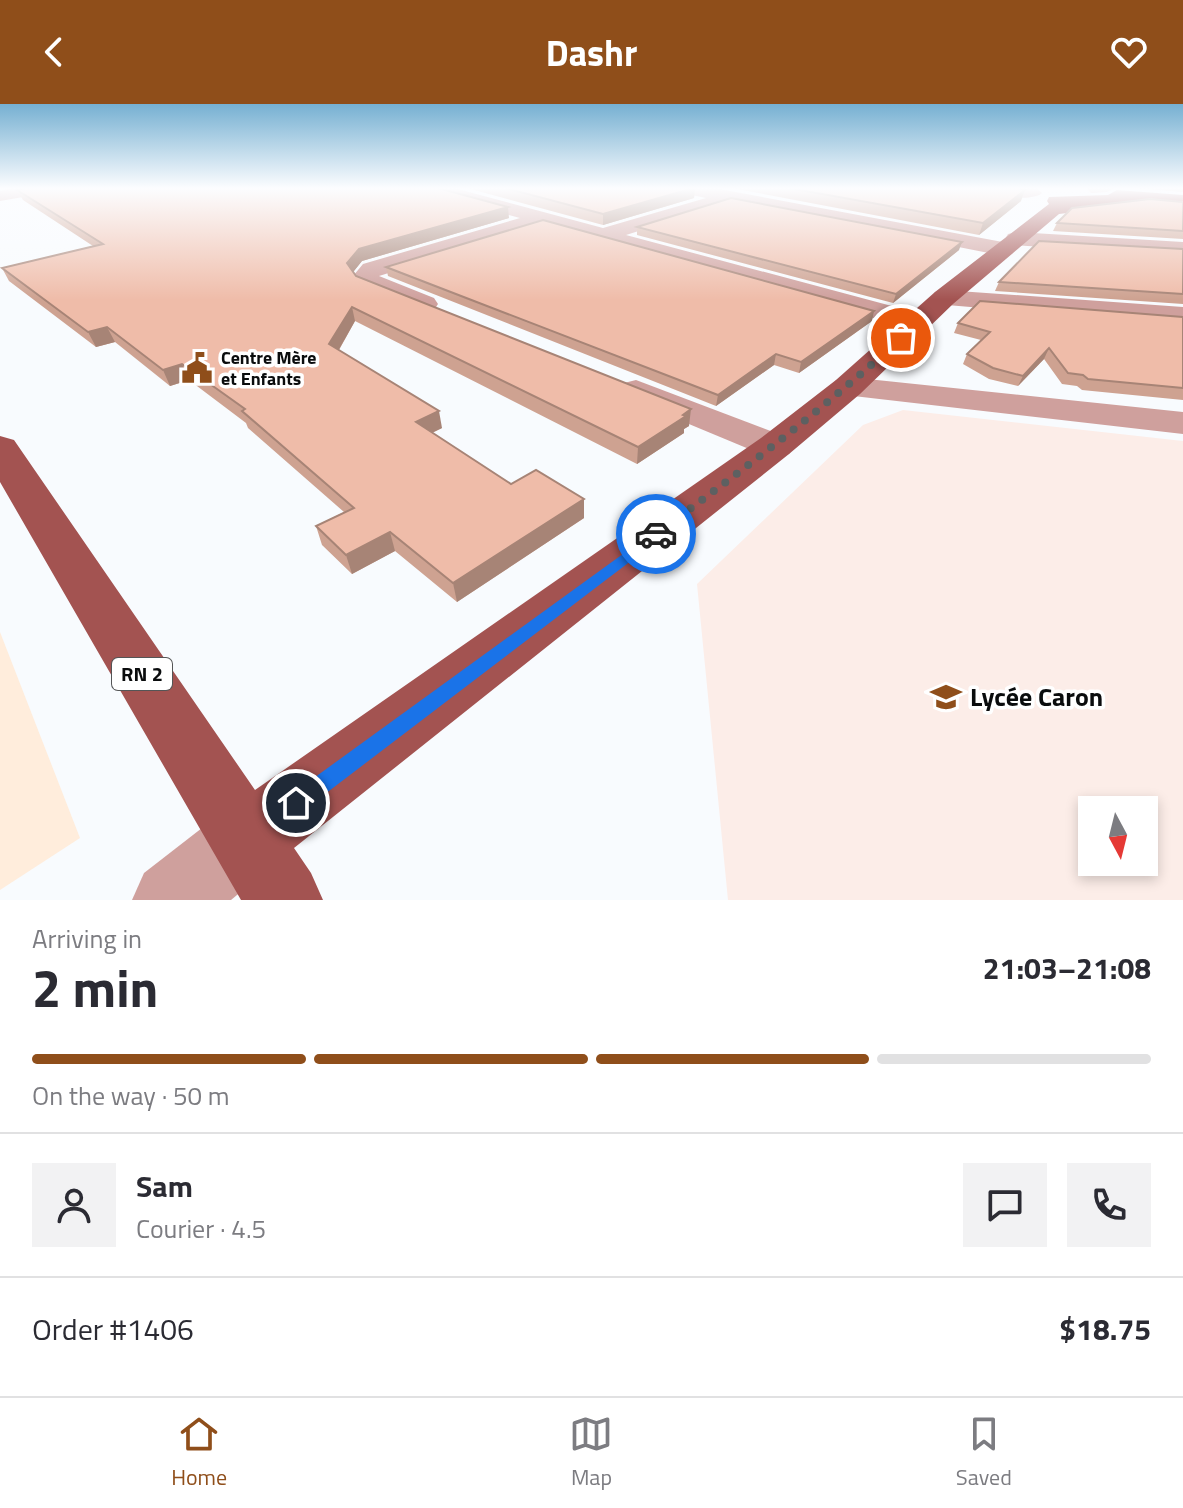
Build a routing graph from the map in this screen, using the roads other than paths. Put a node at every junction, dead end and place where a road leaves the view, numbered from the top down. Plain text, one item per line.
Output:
1 (519, 225) edge
2 (562, 225) edge
3 (636, 225) edge
4 (897, 225) edge
5 (1030, 225) edge
6 (600, 236) junction
7 (1010, 244) junction
8 (1183, 249) edge
9 (932, 310) junction
10 (443, 312) edge
11 (1183, 316) edge
12 (616, 382) edge
13 (848, 387) junction
14 (1183, 423) edge
15 (775, 446) junction
16 (1, 450) edge
17 (246, 840) junction
18 (171, 900) edge
19 (284, 900) edge

1 - 10 street
2 - 6 street
3 - 6 street
4 - 7 street
5 - 7 main road
6 - 9 street
7 - 8 street
7 - 9 main road
9 - 11 street
9 - 13 main road
12 - 15 street
13 - 14 street
13 - 15 main road
15 - 17 main road
16 - 17 main road, RN 2
17 - 18 street
17 - 19 main road, RN 2

